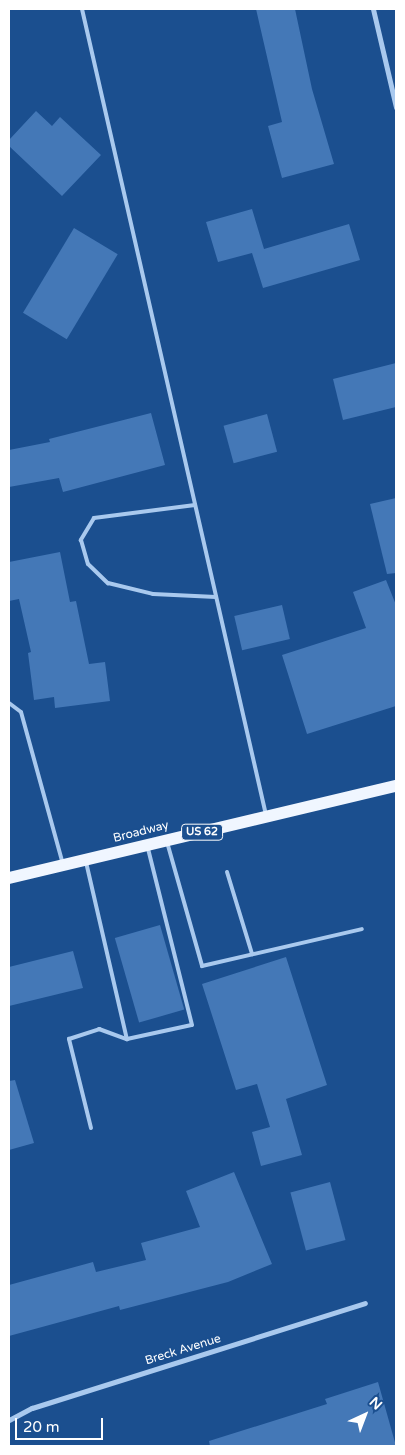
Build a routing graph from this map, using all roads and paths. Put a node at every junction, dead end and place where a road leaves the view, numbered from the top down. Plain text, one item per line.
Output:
1 (82, 9) edge
2 (373, 9) edge
3 (396, 107) edge
4 (195, 505) junction
5 (216, 597) junction
6 (9, 703) edge
7 (396, 786) edge
8 (266, 817) junction
9 (166, 840) junction
10 (147, 844) junction
11 (86, 860) junction
12 (63, 865) junction
13 (228, 872) dead end
14 (9, 878) edge
15 (362, 929) dead end
16 (252, 954) junction
17 (126, 1039) junction
18 (91, 1128) dead end
19 (365, 1303) dead end
20 (9, 1420) edge

1 - 4 lane
2 - 3 street
4 - 5 lane
4 - 5 lane
5 - 8 lane
6 - 12 lane
7 - 8 main road, Broadway / US 62
8 - 9 main road, Broadway / US 62
9 - 10 main road, Broadway / US 62
9 - 16 lane
10 - 11 main road, Broadway / US 62
10 - 17 lane
11 - 12 main road, Broadway / US 62
11 - 17 lane
12 - 14 main road, Broadway / US 62
13 - 16 lane
15 - 16 lane
17 - 18 lane
19 - 20 street, Breck Avenue

